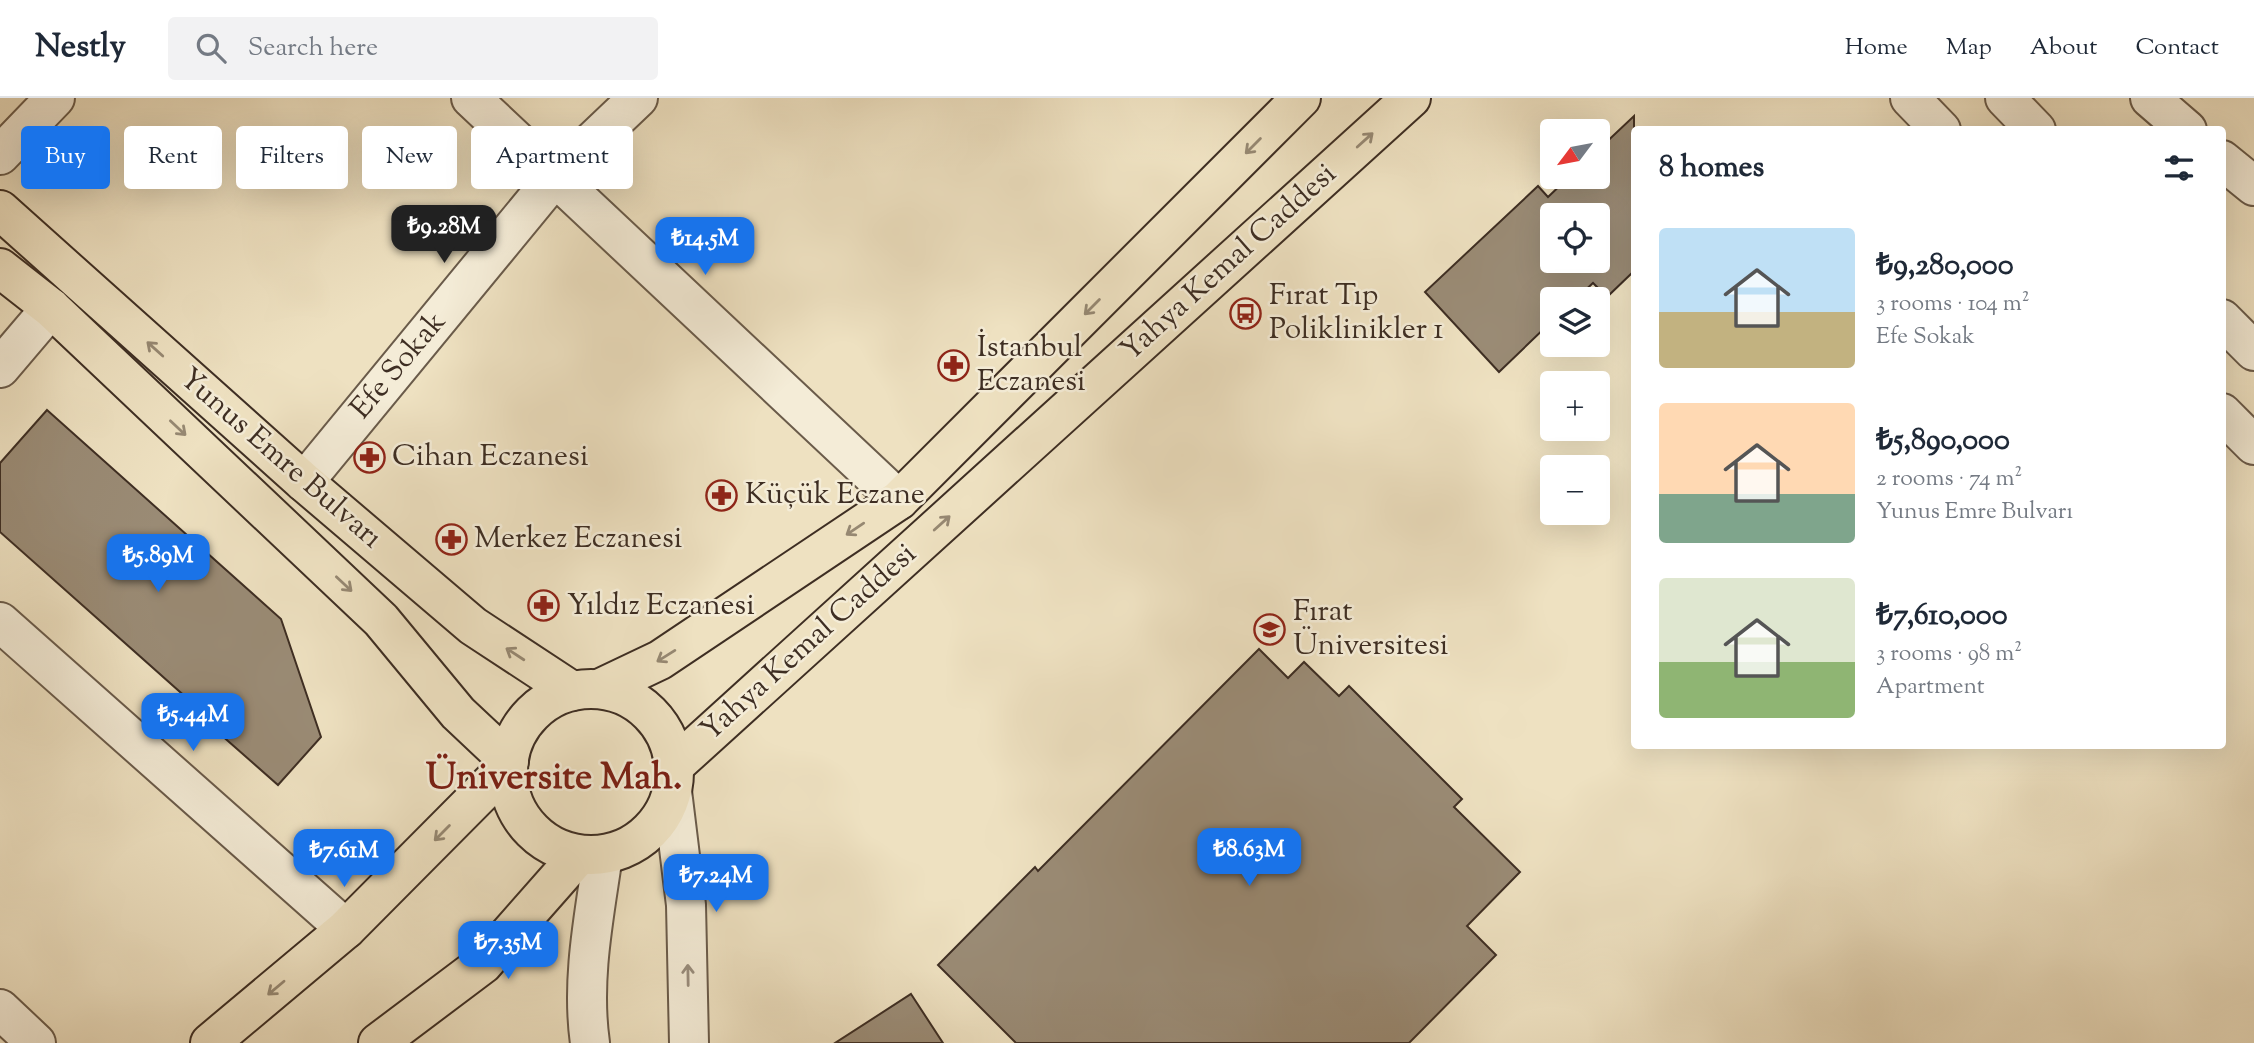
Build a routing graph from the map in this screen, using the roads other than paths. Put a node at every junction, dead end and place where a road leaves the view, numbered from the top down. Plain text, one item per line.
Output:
1 (55, 98) edge
2 (471, 98) edge
3 (638, 98) edge
4 (1301, 98) edge
5 (1411, 98) edge
6 (1910, 98) edge
7 (2005, 98) edge
8 (2150, 98) edge
9 (501, 126) edge
10 (609, 126) edge
11 (1937, 126) edge
12 (2032, 126) edge
13 (2182, 126) edge
14 (0, 155) edge
15 (2226, 163) edge
16 (2254, 186) edge
17 (545, 189) edge
18 (568, 189) edge
19 (0, 211) edge
20 (0, 268) edge
21 (51, 308) junction
22 (2226, 323) edge
23 (2254, 351) edge
24 (0, 369) edge
25 (2226, 418) edge
26 (2254, 445) edge
27 (304, 482) junction
28 (899, 500) junction
29 (0, 622) edge
30 (586, 690) junction
31 (508, 764) junction
32 (673, 778) junction
33 (591, 855) junction
34 (346, 929) junction
35 (0, 1009) edge
36 (36, 1043) edge
37 (210, 1043) edge
38 (378, 1043) edge
39 (590, 1043) edge
40 (689, 1043) edge

1 - 14 street
2 - 9 street
3 - 10 street, Efe Sokak
4 -> 28 main road, Yahya Kemal Caddesi
32 -> 5 main road, Yahya Kemal Caddesi
6 - 11 street
7 - 12 street
8 - 13 street
15 - 16 street
17 - 27 street, Efe Sokak
18 - 28 street
27 -> 19 main road, Yunus Emre Bulvarı
20 - 21 main road, Yunus Emre Bulvarı
21 - 24 street
21 -> 31 main road, Yunus Emre Bulvarı
22 - 23 street
25 - 26 street
30 -> 27 main road, Yunus Emre Bulvarı
28 -> 30 main road, Yahya Kemal Caddesi
29 - 34 street
30 - 31 main road
30 - 32 main road
31 - 33 main road
31 -> 34 main road
32 - 33 main road
40 -> 32 street
33 - 38 main road
33 - 39 street
34 -> 37 main road
35 - 36 street

